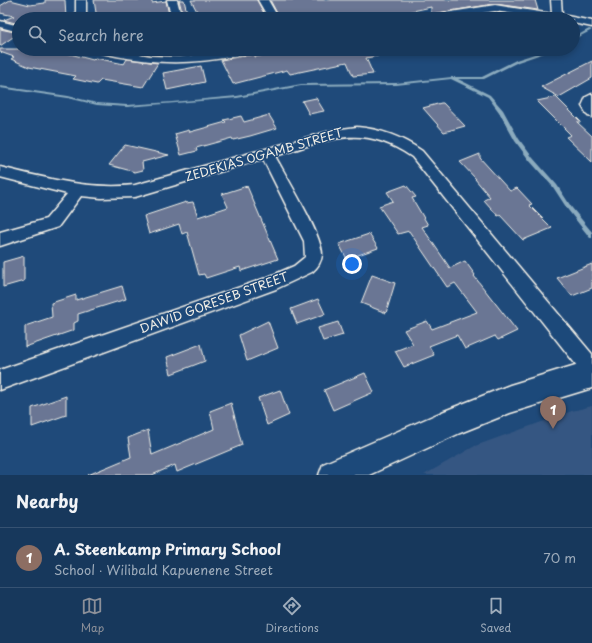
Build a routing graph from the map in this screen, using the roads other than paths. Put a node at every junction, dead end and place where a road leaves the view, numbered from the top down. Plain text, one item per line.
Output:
1 (81, 0) edge
2 (172, 0) edge
3 (263, 0) edge
4 (556, 0) edge
5 (82, 12) edge
6 (175, 12) edge
7 (270, 12) edge
8 (470, 12) edge
9 (522, 12) edge
10 (560, 12) edge
11 (580, 21) edge
12 (0, 24) edge
13 (592, 24) edge
14 (12, 27) edge
15 (136, 56) edge
16 (177, 56) edge
17 (592, 98) edge
18 (592, 113) edge
19 (267, 153) junction
20 (0, 172) edge
21 (78, 190) junction
22 (0, 239) edge
23 (592, 369) edge
24 (592, 374) edge
25 (0, 380) edge
26 (334, 475) edge

1 - 5 street
2 - 6 street
3 - 7 street
4 - 10 street
8 - 9 street
11 - 13 street
12 - 14 street
15 - 16 street
17 - 18 street
19 - 21 street, ZEDEKIAS OGAMB STREET
19 - 23 street, ZEDEKIAS OGAMB STREET
19 - 25 street, DAWID GORESEB STREET
20 - 21 street, ZEDEKIAS OGAMB STREET
21 - 22 street
24 - 26 street

